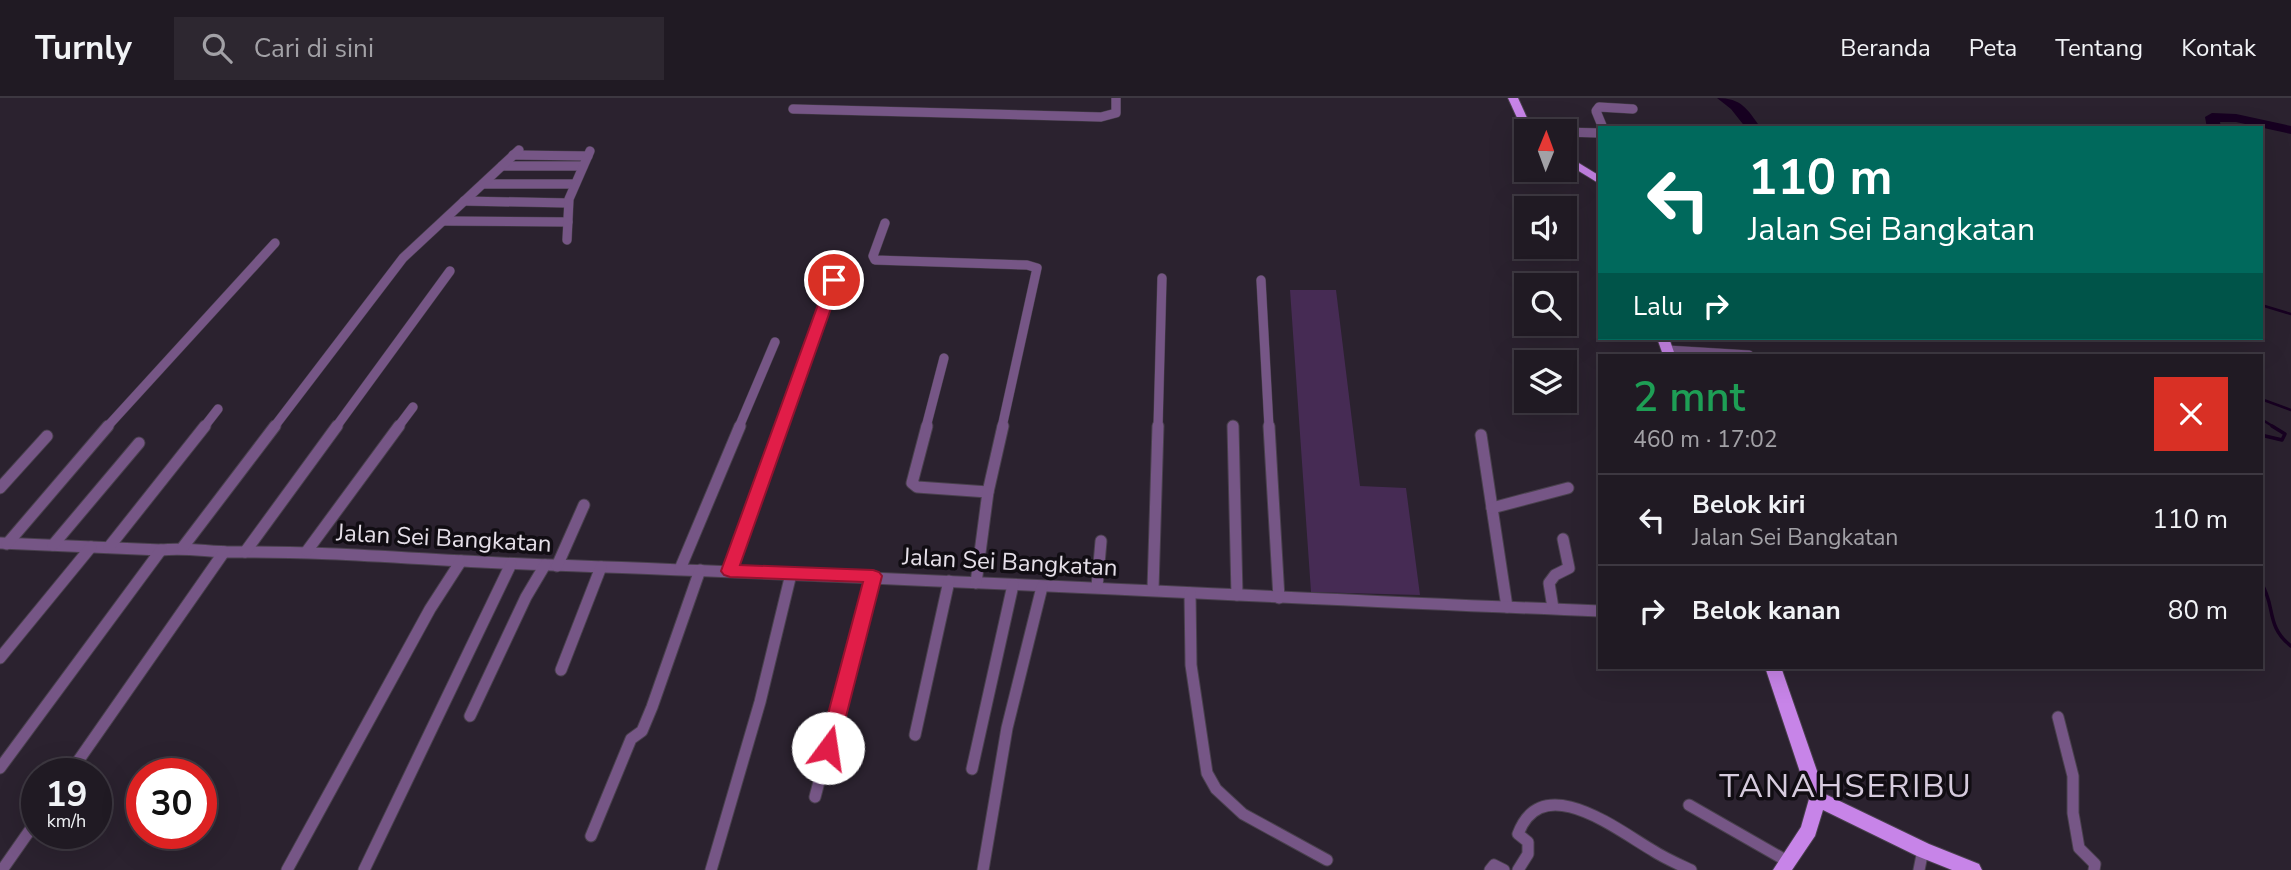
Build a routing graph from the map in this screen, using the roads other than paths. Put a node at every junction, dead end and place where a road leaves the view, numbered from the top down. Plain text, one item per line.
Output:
1 (1116, 98) edge
2 (1513, 98) edge
3 (793, 108) dead end
4 (1633, 109) dead end
5 (1523, 119) edge
6 (1602, 126) edge
7 (1577, 132) edge
8 (1598, 133) edge
9 (502, 166) junction
10 (583, 166) junction
11 (1577, 166) edge
12 (1598, 180) edge
13 (483, 184) junction
14 (575, 184) junction
15 (464, 201) junction
16 (568, 203) junction
17 (444, 221) junction
18 (568, 222) junction
19 (885, 223) dead end
20 (567, 240) dead end
21 (275, 243) dead end
22 (450, 271) dead end
23 (1162, 278) dead end
24 (834, 280) dead end
25 (1261, 280) dead end
26 (775, 342) dead end
27 (1667, 348) edge
28 (1737, 354) edge
29 (944, 358) dead end
30 (413, 407) dead end
31 (218, 409) dead end
32 (1233, 426) dead end
33 (1481, 435) dead end
34 (47, 436) dead end
35 (139, 443) dead end
36 (0, 488) edge
37 (1568, 488) dead end
38 (988, 492) junction
39 (584, 505) dead end
40 (1492, 508) junction
41 (1563, 539) dead end
42 (1101, 541) dead end
43 (3, 543) edge
44 (53, 545) junction
45 (91, 547) junction
46 (109, 547) junction
47 (183, 547) junction
48 (161, 550) junction
49 (307, 551) junction
50 (224, 552) junction
51 (245, 552) junction
52 (461, 561) junction
53 (511, 564) junction
54 (551, 565) junction
55 (601, 567) junction
56 (680, 569) junction
57 (700, 570) junction
58 (730, 571) junction
59 (791, 574) junction
60 (873, 576) junction
61 (949, 581) junction
62 (976, 583) junction
63 (1013, 585) junction
64 (1042, 587) junction
65 (1097, 587) junction
66 (1153, 589) junction
67 (1190, 593) junction
68 (1237, 595) junction
69 (1279, 598) junction
70 (1507, 607) junction
71 (1553, 608) junction
72 (1598, 611) edge
73 (0, 658) edge
74 (1774, 669) edge
75 (561, 670) dead end
76 (470, 716) dead end
77 (2058, 717) dead end
78 (915, 736) dead end
79 (80, 758) edge
80 (0, 768) edge
81 (972, 769) dead end
82 (816, 797) dead end
83 (1818, 799) junction
84 (1689, 805) dead end
85 (591, 836) dead end
86 (21, 843) edge
87 (1923, 850) junction
88 (1327, 860) dead end
89 (1785, 866) edge
90 (2, 870) edge
91 (287, 870) edge
92 (364, 870) edge
93 (711, 870) edge
94 (983, 870) edge
95 (1490, 870) edge
96 (1504, 870) edge
97 (1518, 870) edge
98 (1691, 870) edge
99 (1919, 870) edge
100 (1973, 870) edge
101 (2094, 870) edge

1 - 3 street
2 - 5 main road
4 - 6 street
7 - 8 street
9 - 10 street
9 - 10 street
9 - 13 street
10 - 14 street
11 - 12 main road
13 - 14 street
13 - 15 street
14 - 16 street
15 - 16 street
15 - 17 street
16 - 18 street
17 - 18 street
17 - 47 street
18 - 20 street
19 - 38 street
21 - 43 street
22 - 51 street
23 - 66 street
24 - 58 street
25 - 69 street
26 - 56 street
27 - 28 street
29 - 38 street
30 - 49 street
31 - 46 street
32 - 68 street
33 - 40 street
34 - 36 street
35 - 44 street
37 - 40 street
38 - 62 street
39 - 54 street
40 - 70 street
41 - 71 street
42 - 65 street
43 - 44 street, Jalan Sei Bangkatan
44 - 45 street, Jalan Sei Bangkatan
45 - 46 street, Jalan Sei Bangkatan
45 - 73 street
46 - 48 street, Jalan Sei Bangkatan
47 - 48 street, Jalan Sei Bangkatan
47 - 50 street, Jalan Sei Bangkatan
48 - 80 street
49 - 51 street, Jalan Sei Bangkatan
49 - 52 street, Jalan Sei Bangkatan
50 - 51 street, Jalan Sei Bangkatan
50 - 79 street
52 - 53 street, Jalan Sei Bangkatan
52 - 91 street
53 - 54 street, Jalan Sei Bangkatan
53 - 92 street
54 - 55 street, Jalan Sei Bangkatan
54 - 76 street
55 - 56 street, Jalan Sei Bangkatan
55 - 75 street
56 - 57 street, Jalan Sei Bangkatan
57 - 58 street, Jalan Sei Bangkatan
57 - 85 street
58 - 59 street, Jalan Sei Bangkatan
59 - 60 street, Jalan Sei Bangkatan
59 - 93 street
60 - 61 street, Jalan Sei Bangkatan
60 - 82 street
61 - 62 street, Jalan Sei Bangkatan
61 - 78 street
62 - 63 street, Jalan Sei Bangkatan
63 - 64 street, Jalan Sei Bangkatan
63 - 81 street
64 - 65 street, Jalan Sei Bangkatan
64 - 94 street
65 - 66 street, Jalan Sei Bangkatan
66 - 67 street, Jalan Sei Bangkatan
67 - 68 street, Jalan Sei Bangkatan
67 - 88 street
68 - 69 street, Jalan Sei Bangkatan
69 - 70 street, Jalan Sei Bangkatan
70 - 71 street, Jalan Sei Bangkatan
71 - 72 street, Jalan Sei Bangkatan
74 - 83 main road
77 - 101 street
83 - 87 main road
83 - 89 main road
84 - 89 street
86 - 90 street
87 - 99 street
87 - 100 main road
95 - 96 street
97 - 98 street

